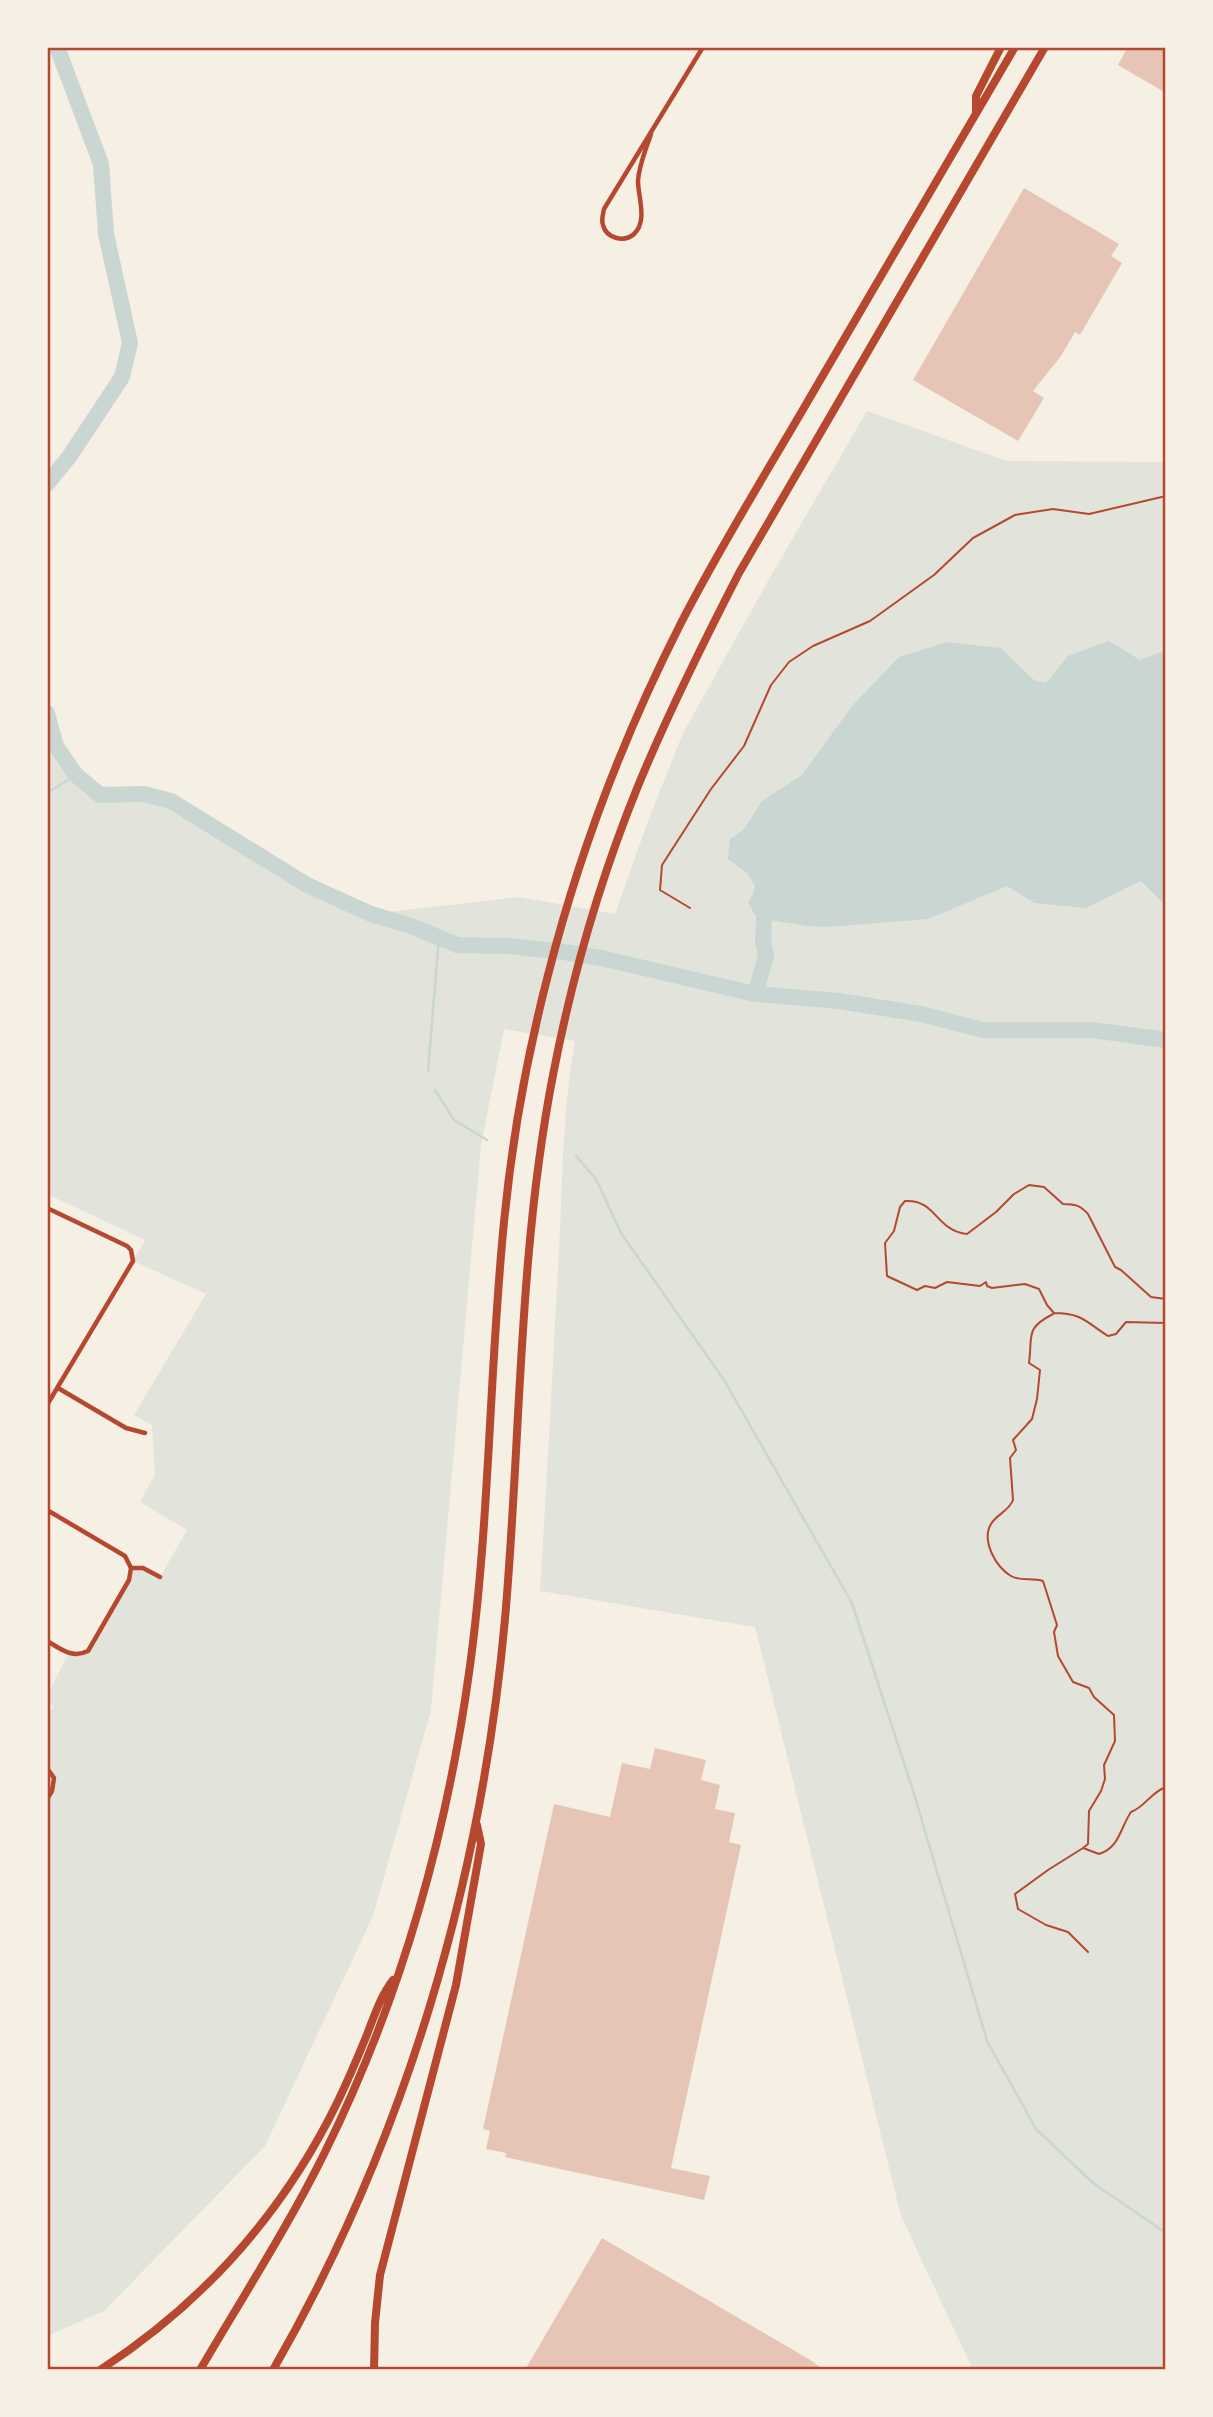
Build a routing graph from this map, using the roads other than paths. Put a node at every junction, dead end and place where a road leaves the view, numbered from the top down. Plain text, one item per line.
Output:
1 (703, 47) edge
2 (1001, 47) edge
3 (1015, 47) edge
4 (1045, 47) edge
5 (976, 114) junction
6 (651, 134) junction
7 (47, 1208) edge
8 (58, 1388) junction
9 (47, 1405) edge
10 (145, 1433) dead end
11 (47, 1510) edge
12 (131, 1568) junction
13 (160, 1577) dead end
14 (47, 1641) edge
15 (47, 1768) edge
16 (47, 1799) edge
17 (477, 1822) junction
18 (398, 1972) junction
19 (100, 2370) edge
20 (200, 2370) edge
21 (273, 2370) edge
22 (374, 2370) edge

1 - 6 street
2 - 5 highway
3 - 5 highway
4 - 17 highway
5 - 18 highway
6 - 6 street
7 - 8 street
8 - 9 street
8 - 10 street
11 - 12 street
12 - 13 street
12 - 14 street
15 - 16 street
17 - 21 highway
17 - 22 highway
18 - 19 highway
18 - 20 highway

